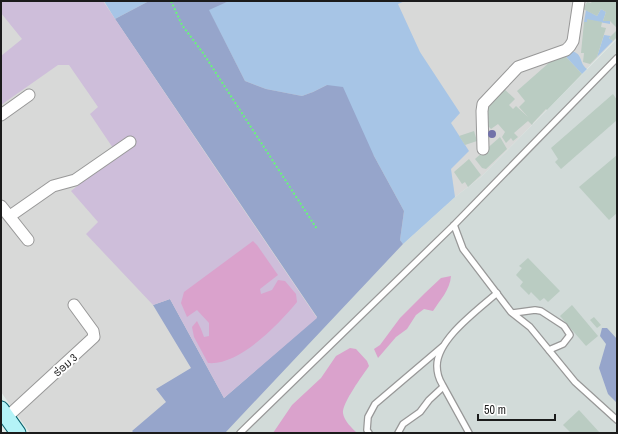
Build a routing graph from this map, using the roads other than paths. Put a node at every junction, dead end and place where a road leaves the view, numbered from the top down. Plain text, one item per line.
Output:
1 (579, 1) edge
2 (617, 58) edge
3 (29, 95) dead end
4 (1, 115) edge
5 (130, 142) dead end
6 (482, 149) dead end
7 (1, 206) edge
8 (10, 216) junction
9 (454, 225) junction
10 (28, 240) dead end
11 (497, 293) junction
12 (74, 305) dead end
13 (513, 313) junction
14 (442, 347) junction
15 (549, 350) junction
16 (443, 387) junction
17 (4, 413) edge
18 (617, 420) edge
19 (18, 433) edge
20 (240, 433) edge
21 (369, 433) edge
22 (398, 433) edge
23 (469, 433) edge

1 - 6 street
2 - 9 lane
3 - 4 street
5 - 8 street
7 - 8 street
8 - 10 street
9 - 11 lane
9 - 20 lane
11 - 13 lane
11 - 14 lane
12 - 17 street, ຮ່ອມ 3
13 - 15 lane
13 - 15 lane
14 - 16 lane
14 - 21 lane
15 - 18 lane
16 - 22 lane
16 - 23 lane
17 - 19 main road

